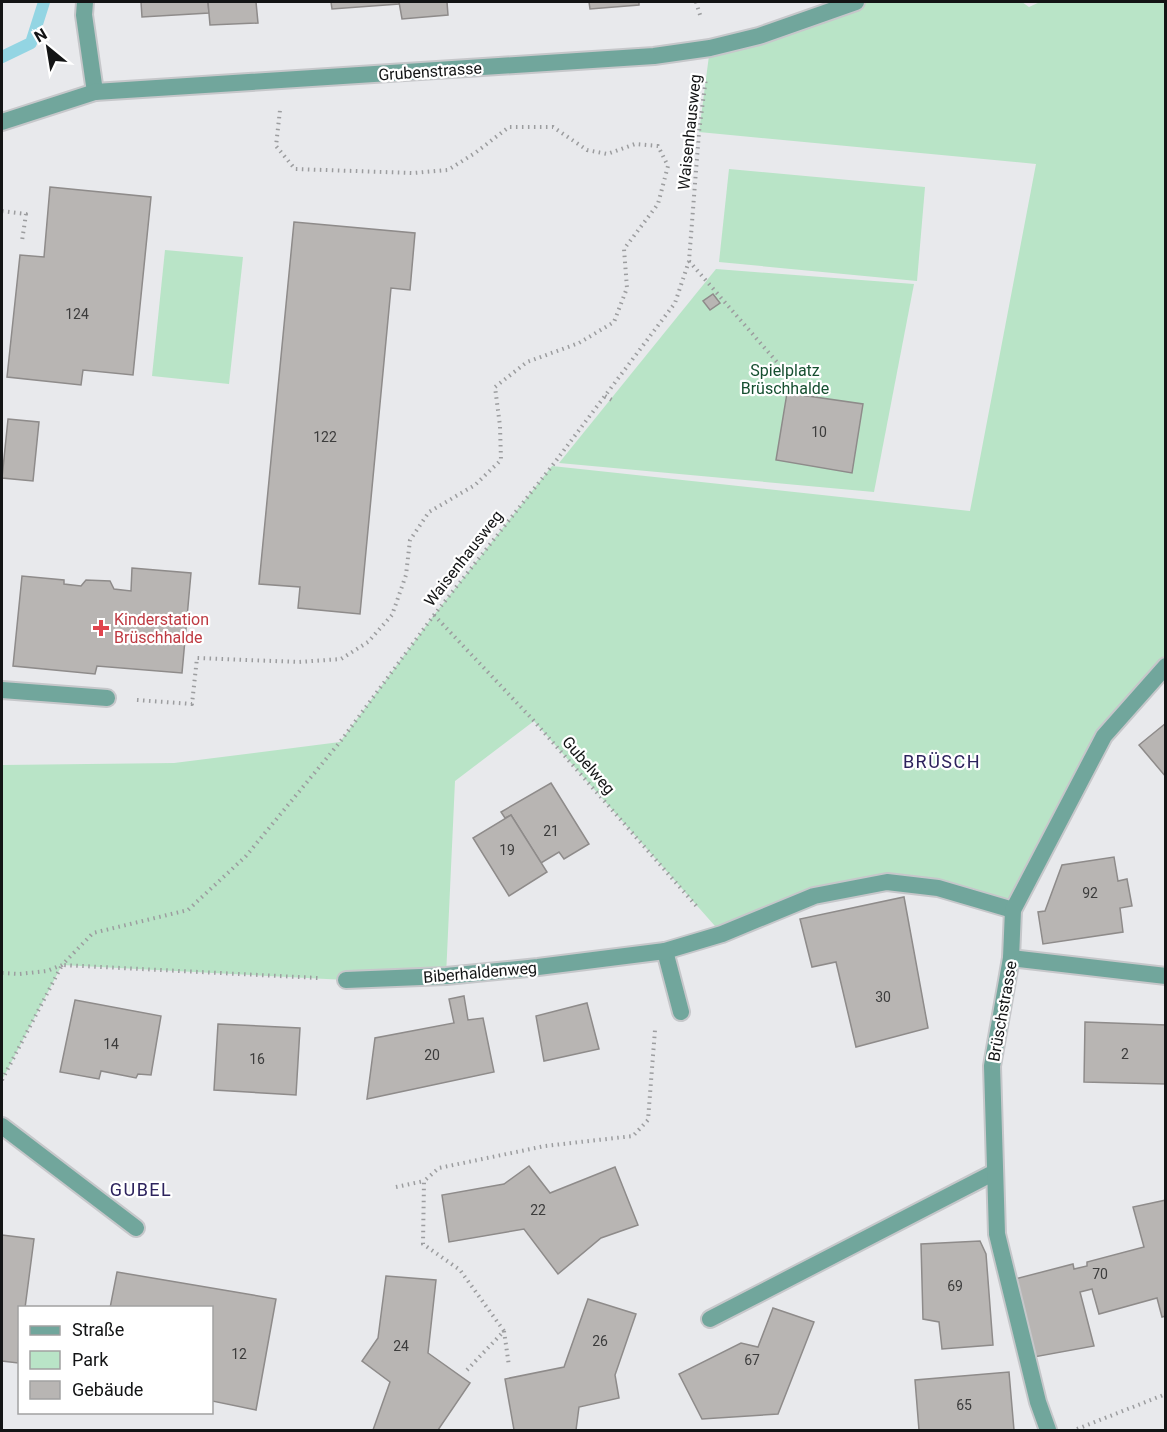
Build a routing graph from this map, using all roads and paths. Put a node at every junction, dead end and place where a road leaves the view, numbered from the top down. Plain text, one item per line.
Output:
1 (85, 2) edge
2 (856, 2) edge
3 (710, 48) junction
4 (95, 92) junction
5 (280, 110) dead end
6 (2, 122) edge
7 (2, 211) edge
8 (22, 241) dead end
9 (689, 261) junction
10 (783, 369) dead end
11 (605, 396) junction
12 (612, 400) dead end
13 (434, 615) junction
14 (1166, 666) edge
15 (2, 690) edge
16 (107, 698) joint
17 (1013, 910) junction
18 (722, 934) junction
19 (664, 951) junction
20 (1011, 958) junction
21 (62, 965) junction
22 (2, 973) edge
23 (1166, 976) edge
24 (346, 980) joint
25 (681, 1012) joint
26 (2, 1080) edge
27 (2, 1126) edge
28 (995, 1172) junction
29 (424, 1181) junction
30 (396, 1187) dead end
31 (136, 1228) dead end
32 (710, 1319) dead end
33 (504, 1331) junction
34 (509, 1366) dead end
35 (467, 1370) dead end
36 (1166, 1394) edge
37 (1048, 1431) edge
38 (1074, 1431) edge

1 - 4 street
2 - 3 street, Grubenstrasse
3 - 4 street, Grubenstrasse
3 - 9 path, Waisenhausweg
4 - 6 street, Grubenstrasse
5 - 16 path
7 - 8 path
9 - 10 path
9 - 11 path, Waisenhausweg
11 - 12 path
11 - 13 path, Waisenhausweg
13 - 18 path, Gubelweg
13 - 21 path, Waisenhausweg
14 - 17 street, Brüschstrasse
15 - 16 street
17 - 18 street, Biberhaldenweg
17 - 20 street, Brüschstrasse
18 - 19 street, Biberhaldenweg
19 - 24 street, Biberhaldenweg
19 - 25 street
20 - 23 street
20 - 28 street, Brüschstrasse
21 - 22 path
21 - 24 path
21 - 26 path
25 - 29 path
27 - 31 street
28 - 32 street
28 - 37 street, Brüschstrasse
29 - 30 path
29 - 33 path
33 - 34 path
33 - 35 path
36 - 38 path

